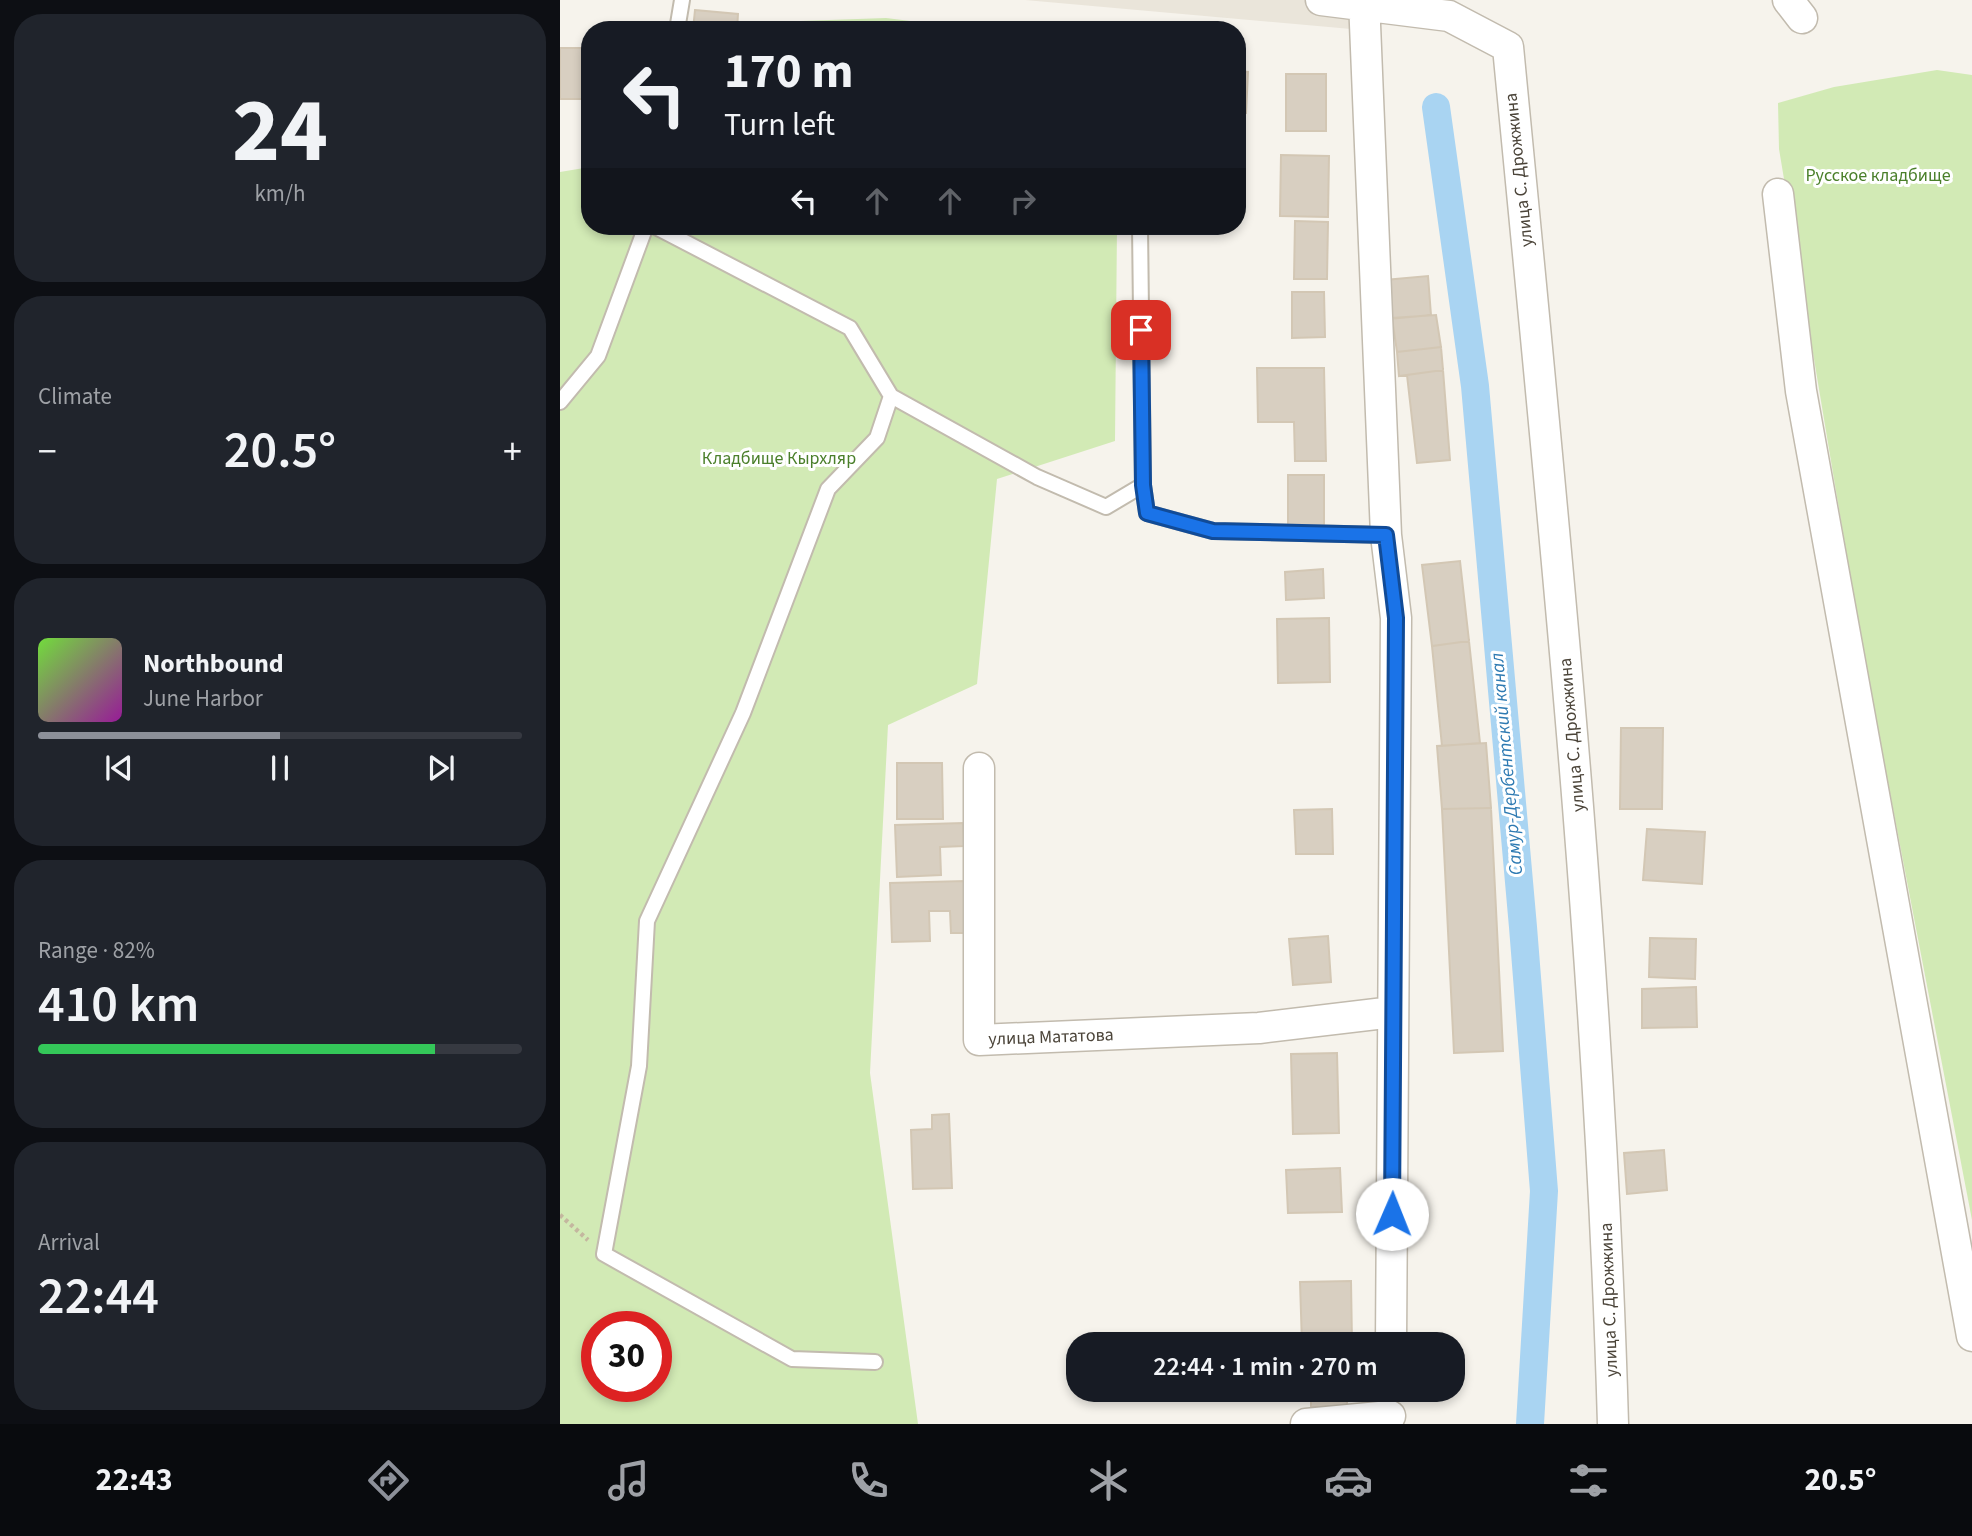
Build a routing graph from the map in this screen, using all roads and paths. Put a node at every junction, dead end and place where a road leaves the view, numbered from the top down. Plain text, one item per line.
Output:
1 (682, 0) edge
2 (1321, 0) edge
3 (1364, 2) edge
4 (678, 21) edge
5 (1778, 194) dead end
6 (643, 235) edge
7 (671, 235) edge
8 (1140, 235) edge
9 (891, 396) junction
10 (560, 401) edge
11 (1143, 485) junction
12 (1386, 535) junction
13 (979, 768) dead end
14 (1393, 1012) junction
15 (560, 1215) edge
16 (604, 1254) junction
17 (1391, 1332) edge
18 (1972, 1336) edge
19 (875, 1362) dead end
20 (1390, 1410) edge
21 (1306, 1424) edge
22 (1613, 1424) edge

1 - 4 lane
2 - 3 street
3 - 12 street
3 - 22 street, улица С. Дрожжина
5 - 18 street
6 - 10 lane
7 - 9 lane
8 - 11 lane
9 - 11 lane
9 - 16 lane
11 - 12 lane
12 - 14 street
13 - 14 street, улица Мататова
14 - 17 street
15 - 16 path
16 - 19 lane
20 - 21 street

